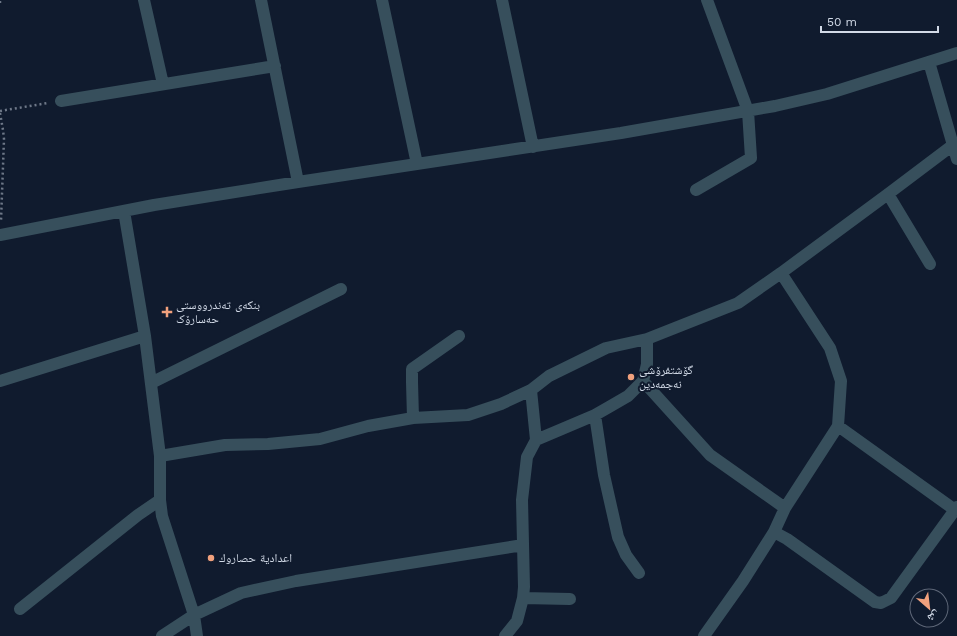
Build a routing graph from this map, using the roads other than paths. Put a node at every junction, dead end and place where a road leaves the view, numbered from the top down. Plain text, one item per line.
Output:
1 (144, 0) edge
2 (261, 0) edge
3 (382, 0) edge
4 (502, 0) edge
5 (707, 0) edge
6 (957, 53) edge
7 (929, 62) junction
8 (275, 66) junction
9 (163, 84) junction
10 (61, 101) road end
11 (748, 111) junction
12 (953, 145) junction
13 (533, 146) junction
14 (957, 158) edge
15 (417, 164) junction
16 (298, 182) junction
17 (696, 190) dead end
18 (888, 194) junction
19 (124, 211) junction
20 (1, 235) edge
21 (930, 264) dead end
22 (781, 273) junction
23 (341, 289) dead end
24 (145, 336) junction
25 (459, 336) dead end
26 (647, 339) junction
27 (0, 381) edge
28 (643, 381) junction
29 (151, 383) junction
30 (531, 390) junction
31 (595, 415) junction
32 (413, 418) junction
33 (838, 426) junction
34 (536, 440) junction
35 (160, 456) junction
36 (160, 500) junction
37 (785, 508) junction
38 (956, 508) edge
39 (774, 532) junction
40 (523, 545) junction
41 (639, 573) dead end
42 (523, 598) junction
43 (570, 599) dead end
44 (20, 609) dead end
45 (194, 615) junction
46 (162, 636) edge
47 (197, 636) edge
48 (505, 636) edge
49 (704, 636) edge

1 - 9 street
2 - 8 street
3 - 15 street
4 - 13 street
5 - 11 street
6 - 7 street
7 - 11 street
7 - 12 street
8 - 9 street
8 - 16 street
9 - 10 street
11 - 13 street
11 - 17 street
12 - 14 street
12 - 18 street
13 - 15 street
15 - 16 street
16 - 19 street
18 - 21 street
18 - 22 street
19 - 20 street
19 - 24 street
22 - 26 street
22 - 33 street
23 - 29 street
24 - 27 street
24 - 29 street
25 - 32 street
26 - 28 street
26 - 30 street
28 - 31 street
28 - 37 street
29 - 35 street
30 - 32 street
30 - 34 street
31 - 34 street
31 - 41 street
32 - 35 street
33 - 37 street
33 - 38 street
34 - 40 street
35 - 36 street
36 - 44 street
36 - 45 street
37 - 39 street
38 - 39 street
39 - 49 street
40 - 42 street
40 - 45 street
42 - 43 street
42 - 48 street
45 - 46 street
45 - 47 street

